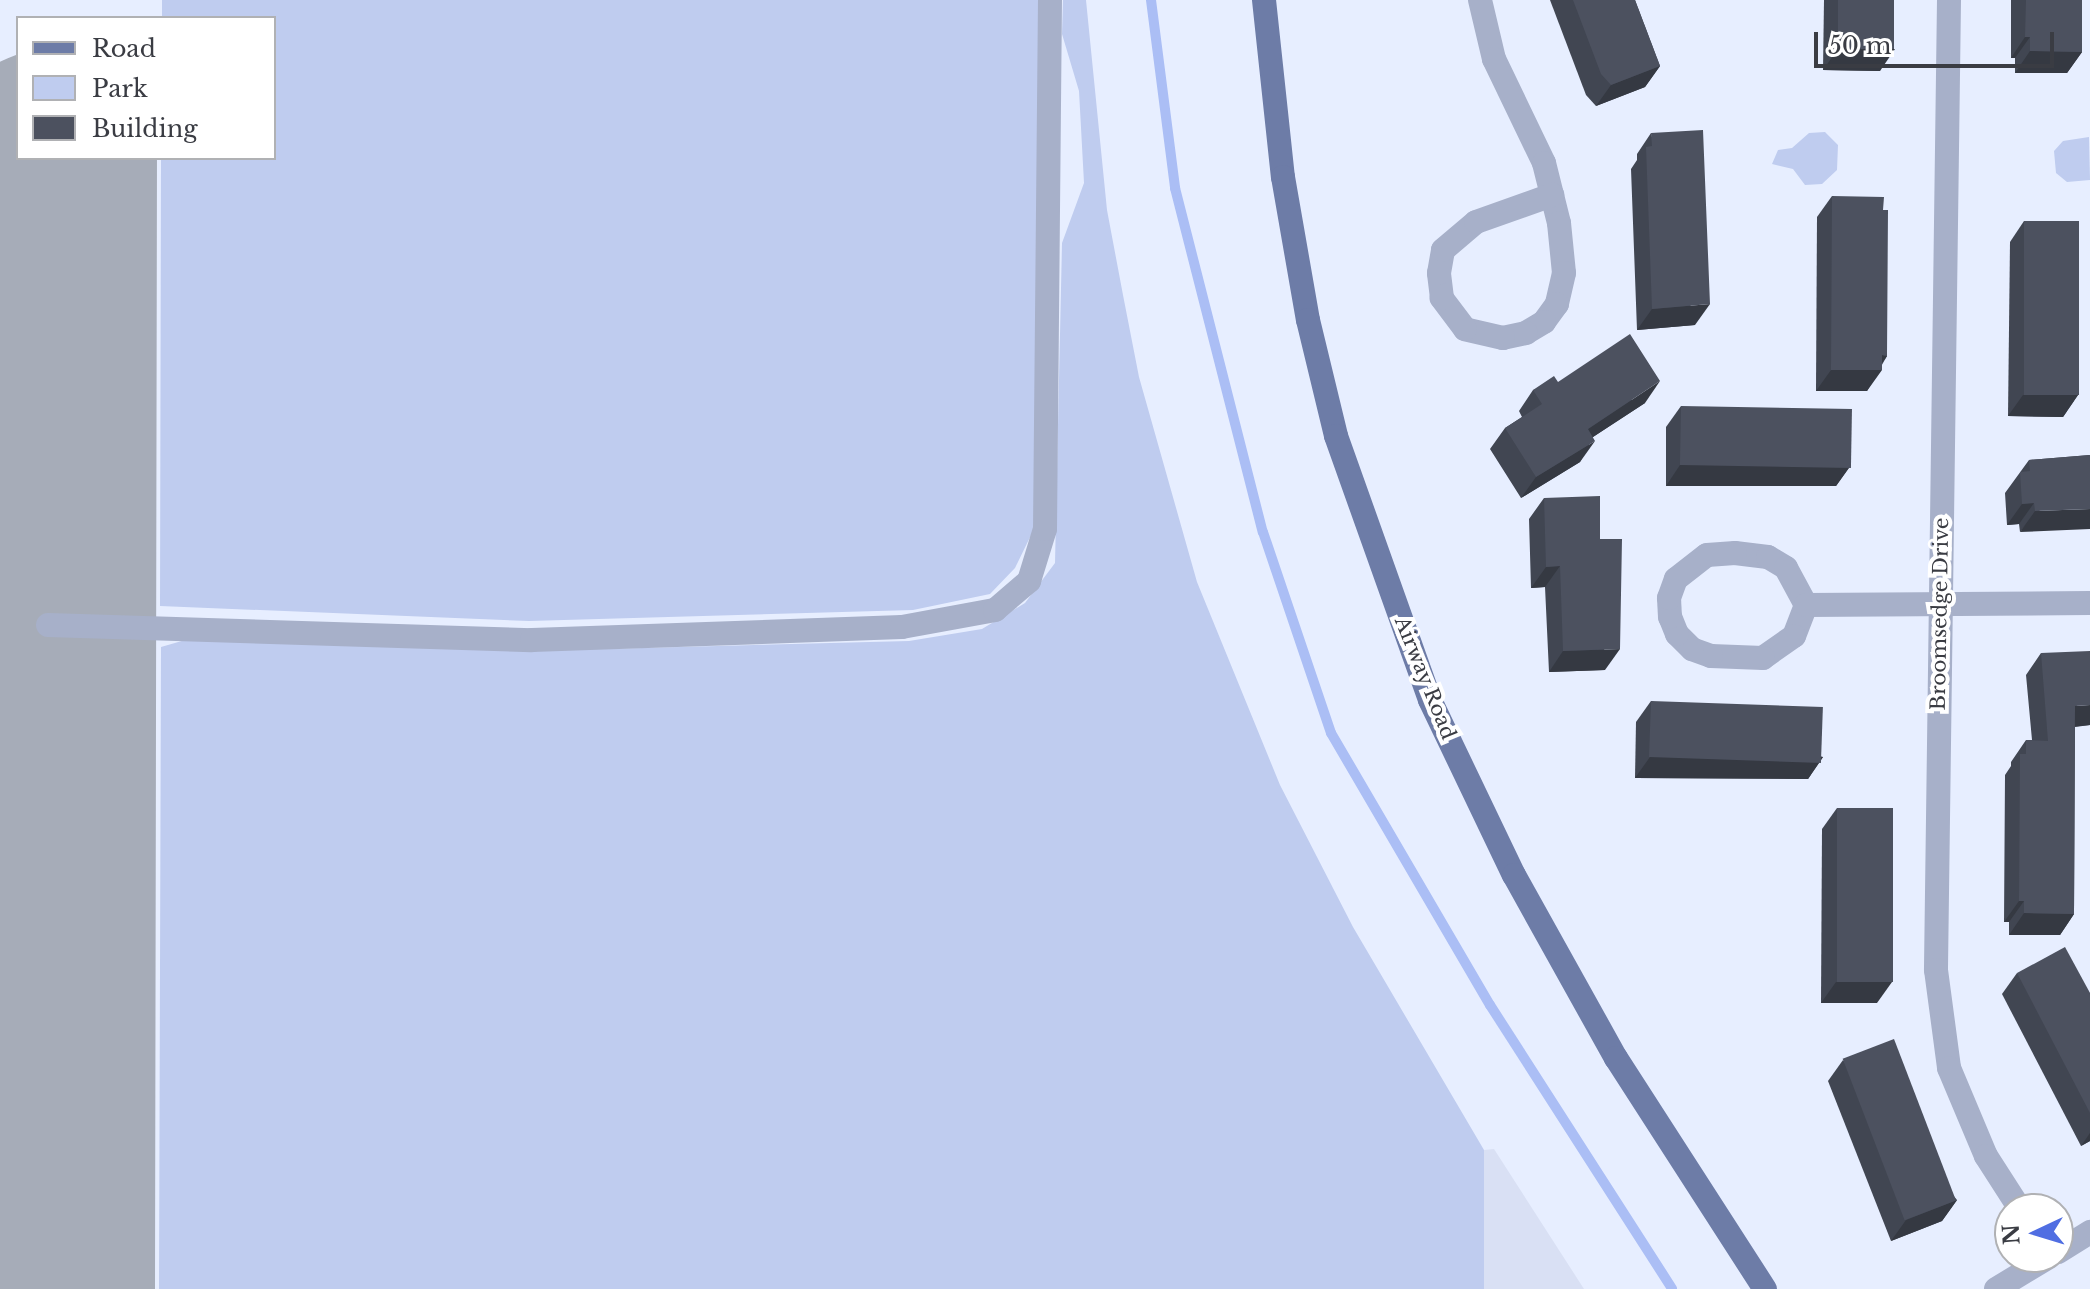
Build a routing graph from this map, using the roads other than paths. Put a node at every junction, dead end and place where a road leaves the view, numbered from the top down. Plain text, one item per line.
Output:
1 (1050, 0) edge
2 (1264, 0) edge
3 (1480, 0) edge
4 (1949, 0) edge
5 (1552, 195) junction
6 (2090, 603) edge
7 (1806, 605) junction
8 (1939, 606) junction
9 (48, 625) dead end
10 (2010, 1193) edge
11 (2022, 1273) edge
12 (1765, 1289) edge
13 (1996, 1289) edge

1 - 9 street
2 - 12 main road, Airway Road
3 - 5 street
4 - 8 street, Broomsedge Drive
5 - 5 street
6 - 8 street
7 - 7 street
7 - 8 street
8 - 10 street, Broomsedge Drive
11 - 13 street

